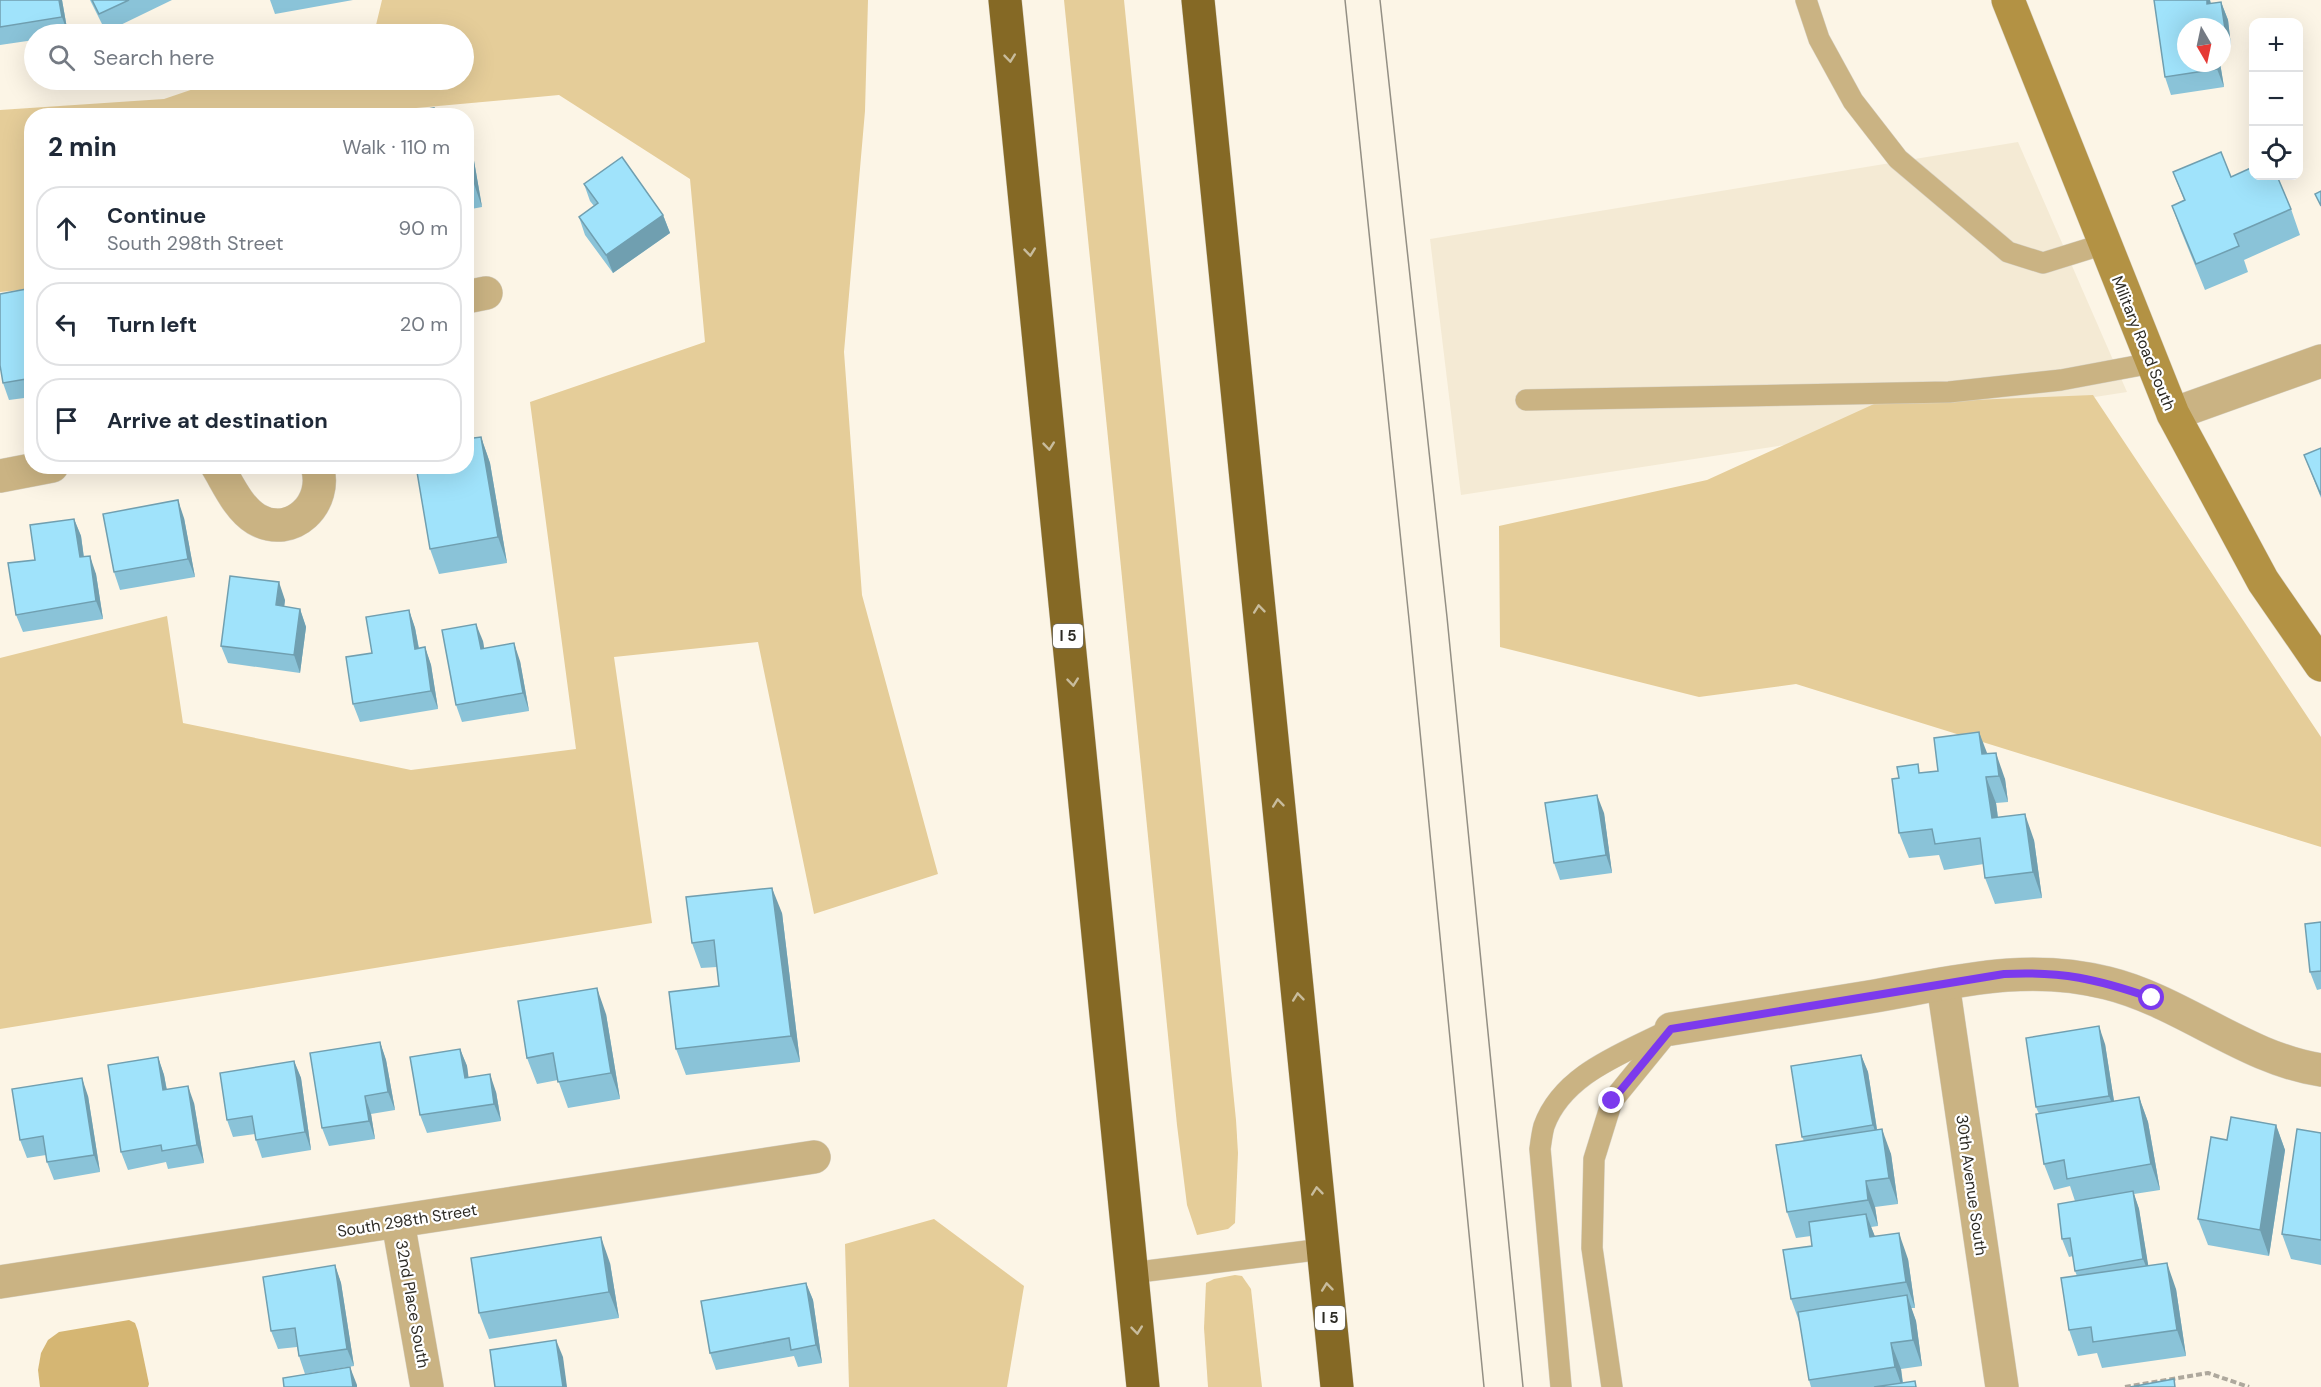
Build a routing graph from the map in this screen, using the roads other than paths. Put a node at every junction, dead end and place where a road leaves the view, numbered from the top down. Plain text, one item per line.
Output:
1 (1005, 0) edge
2 (1198, 0) edge
3 (1806, 0) edge
4 (2008, 0) edge
5 (2104, 244) junction
6 (2321, 361) edge
7 (2152, 363) junction
8 (1526, 400) dead end
9 (2173, 414) junction
10 (24, 471) edge
11 (222, 474) edge
12 (318, 474) edge
13 (0, 476) edge
14 (2321, 666) edge
15 (1943, 984) junction
16 (1671, 1029) junction
17 (2321, 1070) edge
18 (814, 1157) dead end
19 (398, 1222) junction
20 (1323, 1249) junction
21 (1131, 1273) junction
22 (0, 1282) edge
23 (427, 1387) edge
24 (1143, 1387) edge
25 (1337, 1387) edge
26 (1561, 1387) edge
27 (1612, 1387) edge
28 (2002, 1387) edge

1 -> 21 highway, I 5
20 -> 2 highway, I 5
3 - 5 lane
4 - 5 main road, Military Road South
5 - 7 main road, Military Road South
6 - 9 street
7 - 8 lane
7 - 9 main road, Military Road South
9 - 14 main road, Military Road South
10 - 13 street
11 - 12 street
15 - 16 street
15 - 17 street
15 - 28 street, 30th Avenue South
16 - 26 lane
16 - 27 lane
18 - 19 street, South 298th Street
19 - 22 street, South 298th Street
19 - 23 street, 32nd Place South
20 - 21 lane
25 -> 20 highway, I 5
21 -> 24 highway, I 5

